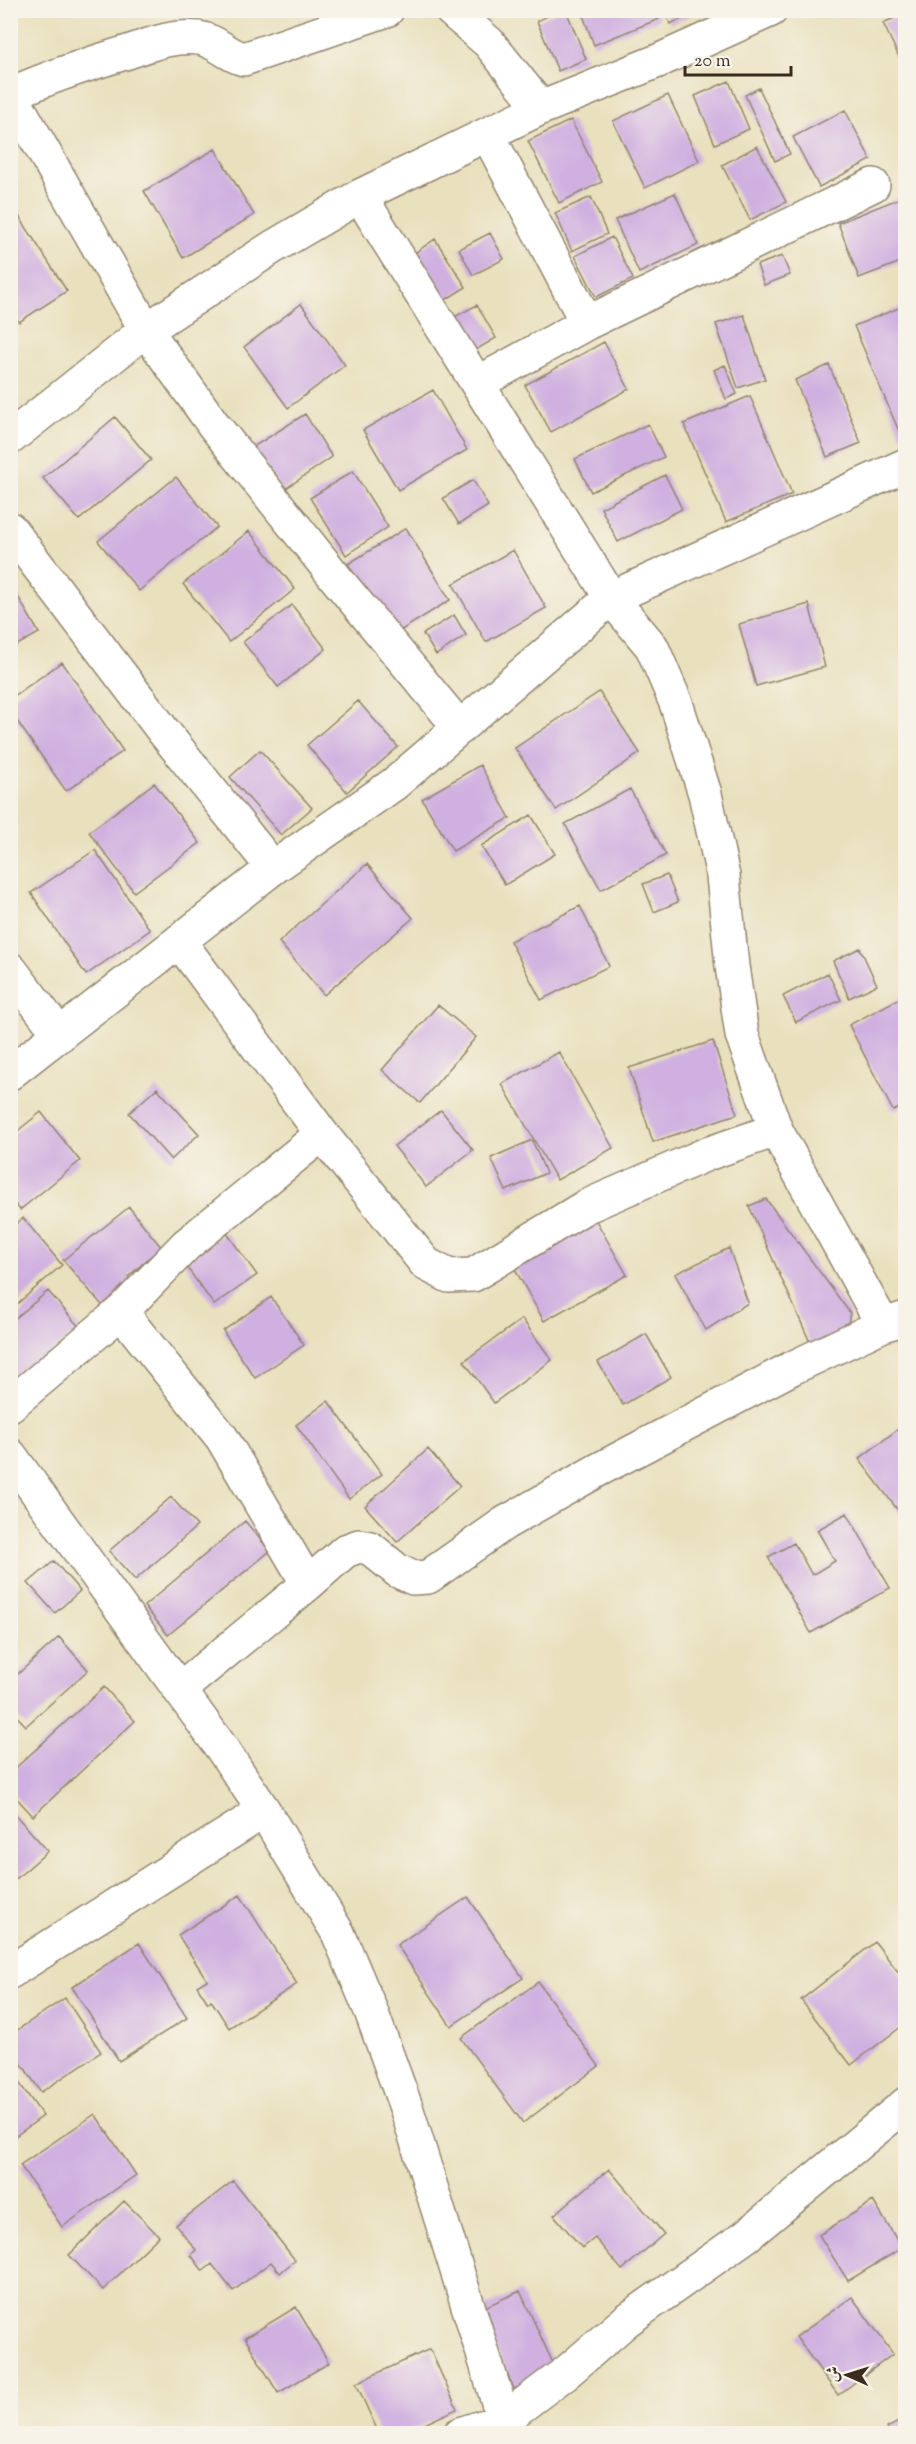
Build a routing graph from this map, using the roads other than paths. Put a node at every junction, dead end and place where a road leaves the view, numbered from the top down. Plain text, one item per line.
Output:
1 (387, 10) edge
2 (451, 10) edge
3 (771, 10) edge
4 (11, 94) edge
5 (541, 108) junction
6 (488, 135) junction
7 (873, 185) dead end
8 (360, 196) junction
9 (587, 323) junction
10 (146, 330) junction
11 (478, 383) junction
12 (10, 438) edge
13 (906, 465) edge
14 (10, 529) edge
15 (611, 597) junction
16 (460, 728) junction
17 (273, 868) junction
18 (179, 941) junction
19 (10, 969) edge
20 (60, 1035) junction
21 (10, 1073) edge
22 (776, 1130) junction
23 (322, 1134) junction
24 (121, 1312) junction
25 (894, 1322) edge
26 (10, 1405) edge
27 (10, 1455) edge
28 (308, 1584) junction
29 (180, 1689) junction
30 (264, 1811) junction
31 (10, 1972) edge
32 (906, 2104) edge
33 (506, 2427) edge
34 (460, 2433) edge

1 - 4 street
2 - 5 street
3 - 5 street
4 - 10 street
5 - 6 street
6 - 8 street
6 - 9 street
7 - 9 street
8 - 10 street
8 - 11 street
9 - 11 street
10 - 12 street
10 - 16 street
11 - 15 street
13 - 15 street
14 - 17 street
15 - 16 street
15 - 22 street
16 - 17 street
17 - 18 street
18 - 20 street
18 - 23 street
19 - 20 street
20 - 21 street
22 - 23 street
22 - 25 street
23 - 24 street
24 - 26 street
24 - 28 street
25 - 28 street
27 - 29 street
28 - 29 street
29 - 30 street
30 - 31 street
30 - 33 street
32 - 33 street
33 - 34 street

